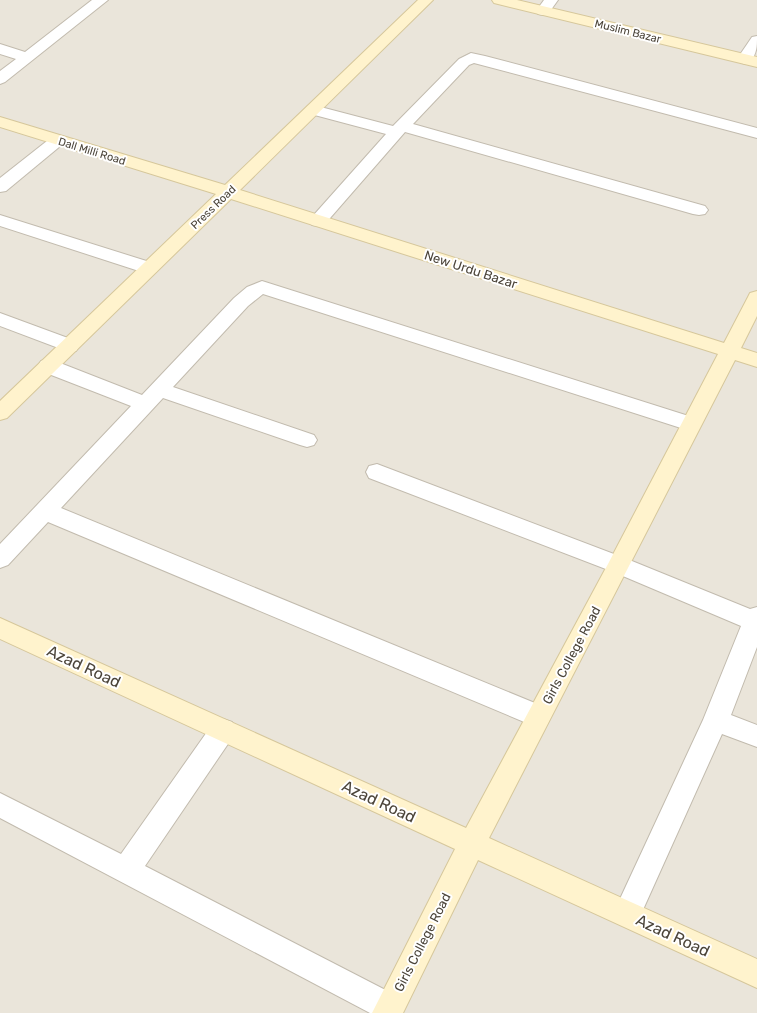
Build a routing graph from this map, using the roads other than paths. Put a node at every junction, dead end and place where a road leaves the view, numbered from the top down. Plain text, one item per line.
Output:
1 (101, 0) edge
2 (426, 0) edge
3 (499, 0) edge
4 (547, 5) edge
5 (757, 40) edge
6 (0, 49) edge
7 (27, 58) junction
8 (751, 61) edge
9 (0, 79) edge
10 (313, 110) junction
11 (0, 122) edge
12 (400, 129) junction
13 (757, 133) edge
14 (58, 140) junction
15 (184, 179) joint
16 (0, 187) edge
17 (228, 192) junction
18 (699, 210) dead end
19 (0, 220) edge
20 (318, 221) junction
21 (149, 268) junction
22 (757, 297) edge
23 (0, 319) edge
24 (69, 346) junction
25 (728, 351) junction
26 (757, 360) edge
27 (48, 366) junction
28 (152, 397) junction
29 (0, 413) edge
30 (691, 424) junction
31 (307, 440) dead end
32 (377, 472) dead end
33 (45, 511) junction
34 (0, 559) edge
35 (619, 565) junction
36 (756, 620) edge
37 (0, 628) edge
38 (538, 716) junction
39 (716, 720) junction
40 (223, 730) junction
41 (757, 736) edge
42 (0, 804) edge
43 (472, 844) junction
44 (126, 870) junction
45 (628, 914) junction
46 (757, 974) edge
47 (388, 1010) edge

1 - 7 street
2 - 10 main road, Press Road
3 - 4 main road, Muslim Bazar
4 - 8 main road, Muslim Bazar
5 - 8 street
6 - 7 street
7 - 9 street
10 - 12 street
10 - 17 main road, Press Road
11 - 14 main road, Dall Milli Road
12 - 13 street
12 - 18 street
12 - 20 street
14 - 15 main road, Dall Milli Road
14 - 16 street
15 - 17 main road, New Urdu Bazar
17 - 20 main road, New Urdu Bazar
17 - 21 main road, Press Road
19 - 21 street
20 - 25 main road, New Urdu Bazar
21 - 24 main road, Press Road
22 - 25 main road, Girls College Road
23 - 24 street
24 - 27 main road, Press Road
25 - 26 main road, New Urdu Bazar
25 - 30 main road, Girls College Road
27 - 28 street
27 - 29 main road, Press Road
28 - 30 street
28 - 31 street
28 - 33 street
30 - 35 main road, Girls College Road
32 - 35 street
33 - 34 street
33 - 38 street
35 - 36 street
35 - 38 main road, Girls College Road
36 - 39 street
37 - 40 main road, Azad Road
38 - 43 main road, Girls College Road
39 - 41 street
39 - 45 street
40 - 43 main road, Azad Road
40 - 44 street
42 - 44 street
43 - 45 main road, Azad Road
43 - 47 main road, Girls College Road
44 - 47 street
45 - 46 main road, Azad Road

